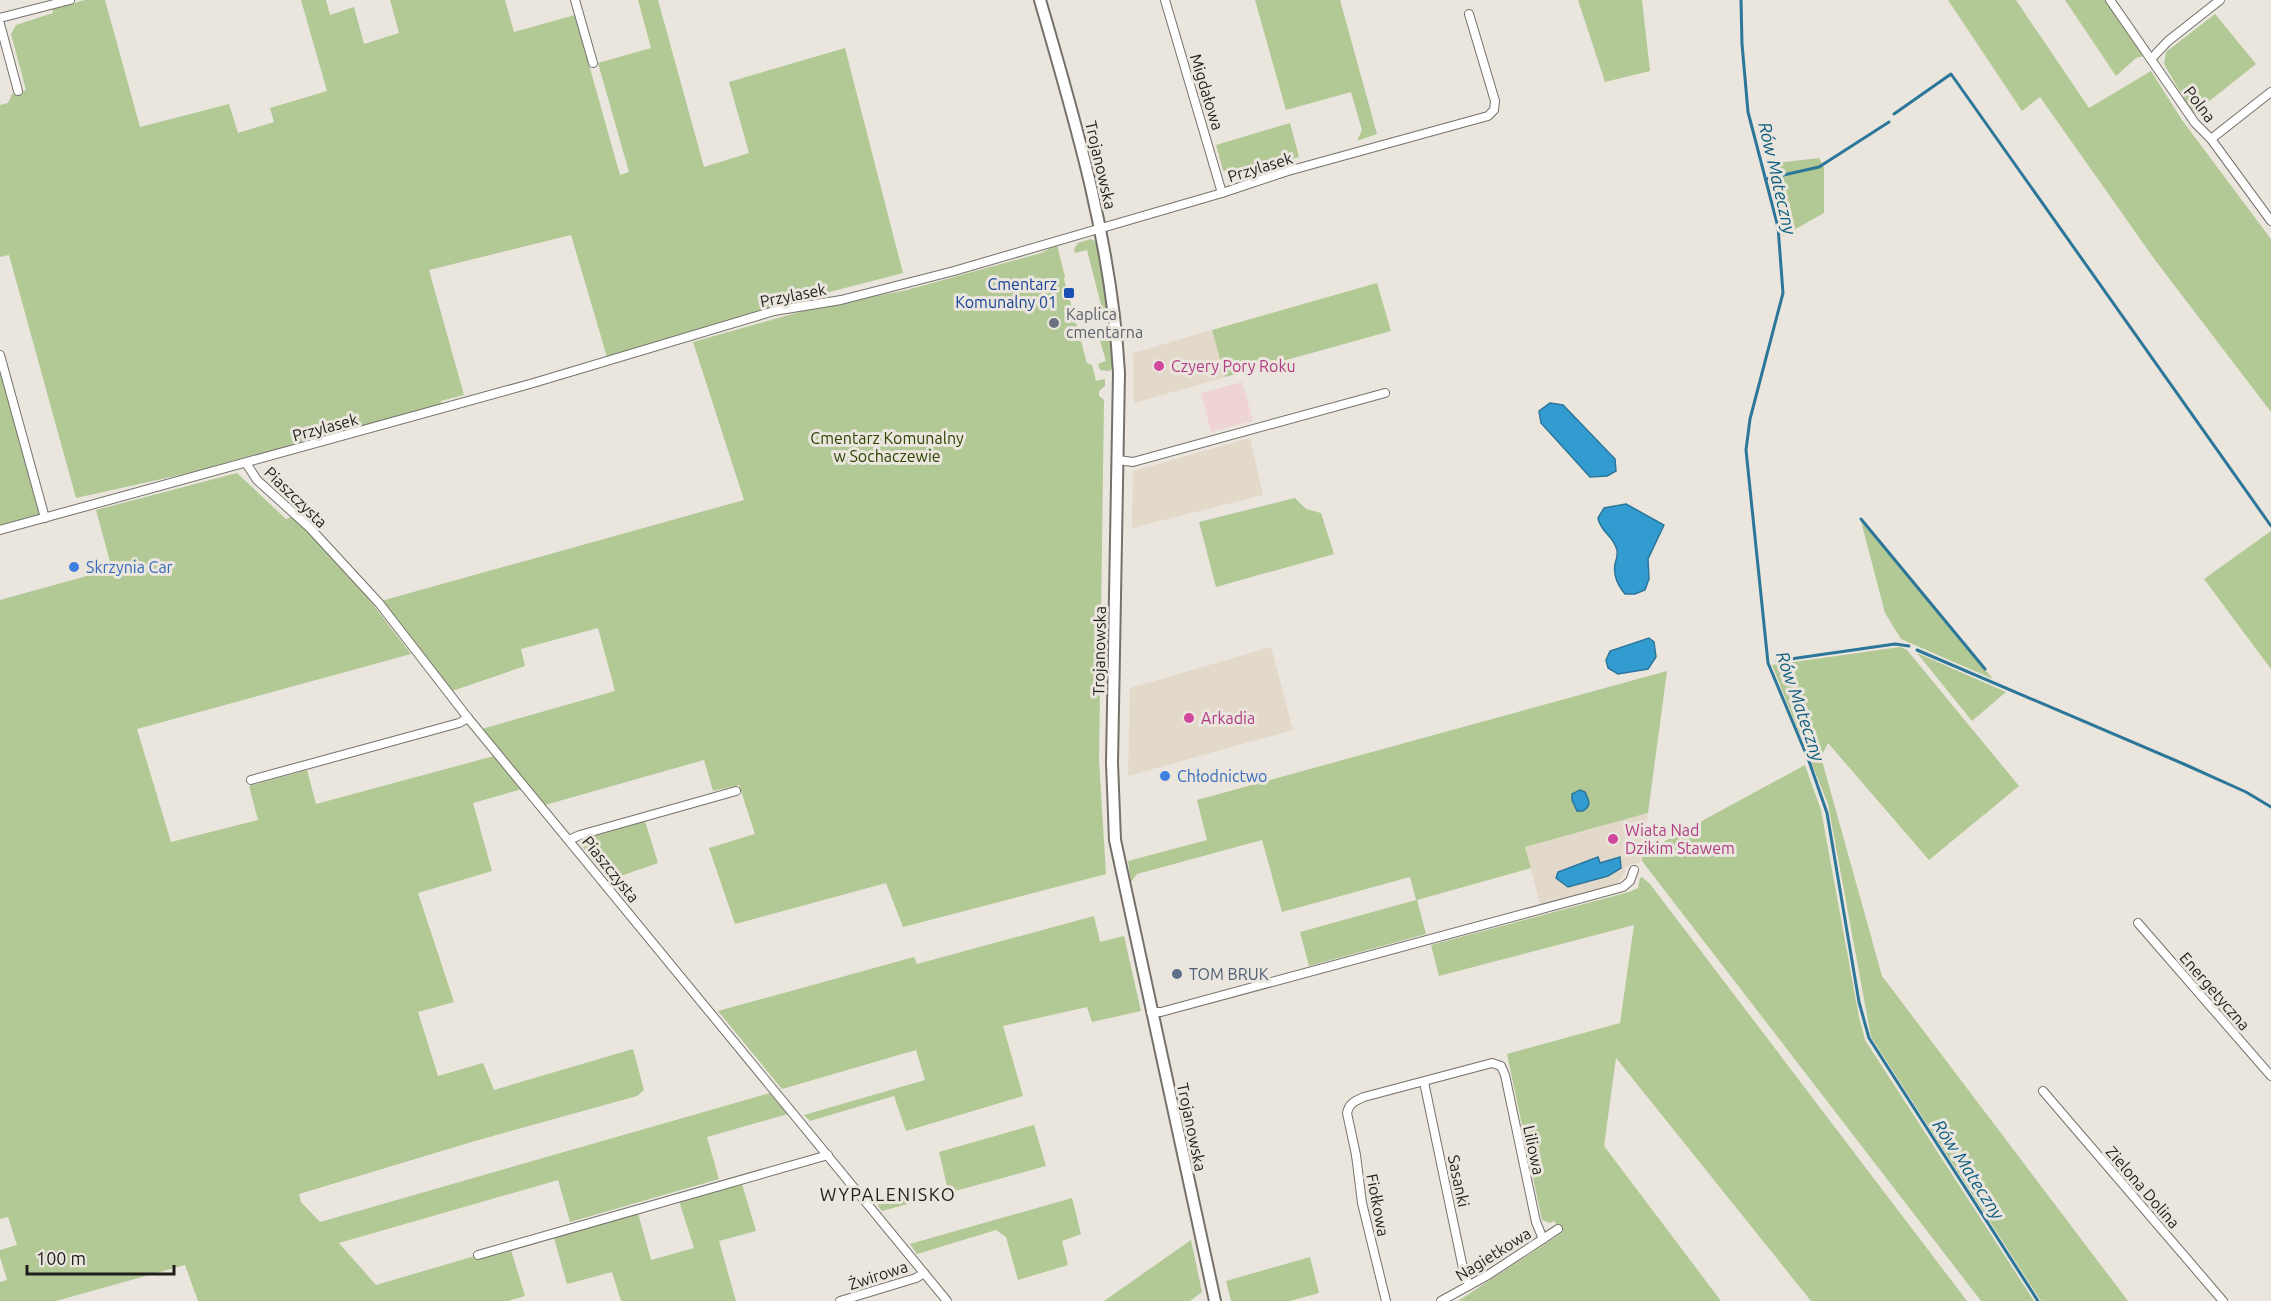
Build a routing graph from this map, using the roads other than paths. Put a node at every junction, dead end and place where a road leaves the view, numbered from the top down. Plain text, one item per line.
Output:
1 (70, 0) edge
2 (575, 0) edge
3 (1040, 0) edge
4 (1165, 0) edge
5 (2110, 0) edge
6 (2220, 0) edge
7 (1469, 15) dead end
8 (0, 18) edge
9 (0, 24) edge
10 (2151, 59) junction
11 (593, 63) dead end
12 (18, 91) dead end
13 (2271, 92) edge
14 (2211, 140) junction
15 (1222, 193) junction
16 (2271, 221) edge
17 (1101, 228) junction
18 (0, 355) edge
19 (1385, 393) dead end
20 (1118, 460) junction
21 (246, 463) junction
22 (45, 518) junction
23 (0, 530) edge
24 (468, 718) junction
25 (251, 780) dead end
26 (736, 791) dead end
27 (569, 840) junction
28 (1634, 870) dead end
29 (2138, 923) dead end
30 (1151, 1012) junction
31 (2271, 1076) edge
32 (1424, 1082) junction
33 (2043, 1091) dead end
34 (828, 1155) junction
35 (1558, 1229) dead end
36 (1543, 1239) junction
37 (478, 1255) dead end
38 (924, 1273) junction
39 (1469, 1285) junction
40 (840, 1301) edge
41 (947, 1301) edge
42 (1215, 1301) edge
43 (1386, 1301) edge
44 (1441, 1301) edge
45 (2223, 1301) edge

1 - 8 street
2 - 11 street
3 - 17 street, Trojanowska
4 - 15 street, Migdałowa
5 - 10 street, Polna
6 - 10 street
7 - 15 street, Przylasek
9 - 12 street
10 - 14 street, Polna
13 - 14 street
14 - 16 street, Polna
15 - 17 street, Przylasek
17 - 20 street, Trojanowska
17 - 21 street, Przylasek
18 - 22 street
19 - 20 street
20 - 30 street, Trojanowska
21 - 22 street, Przylasek
21 - 24 street, Piaszczysta
22 - 23 street, Przylasek
24 - 25 street
24 - 27 street, Piaszczysta
26 - 27 street
27 - 34 street, Piaszczysta
28 - 30 street
29 - 31 street, Energetyczna
30 - 42 street, Trojanowska
32 - 36 street, Liliowa
32 - 39 street, Sasanki
32 - 43 street, Fiołkowa
33 - 45 street, Zielona Dolina
34 - 37 street
34 - 38 street, Piaszczysta
35 - 36 street, Nagietkowa
36 - 39 street, Nagietkowa
38 - 40 street, Żwirowa
38 - 41 street, Piaszczysta
39 - 44 street, Nagietkowa

